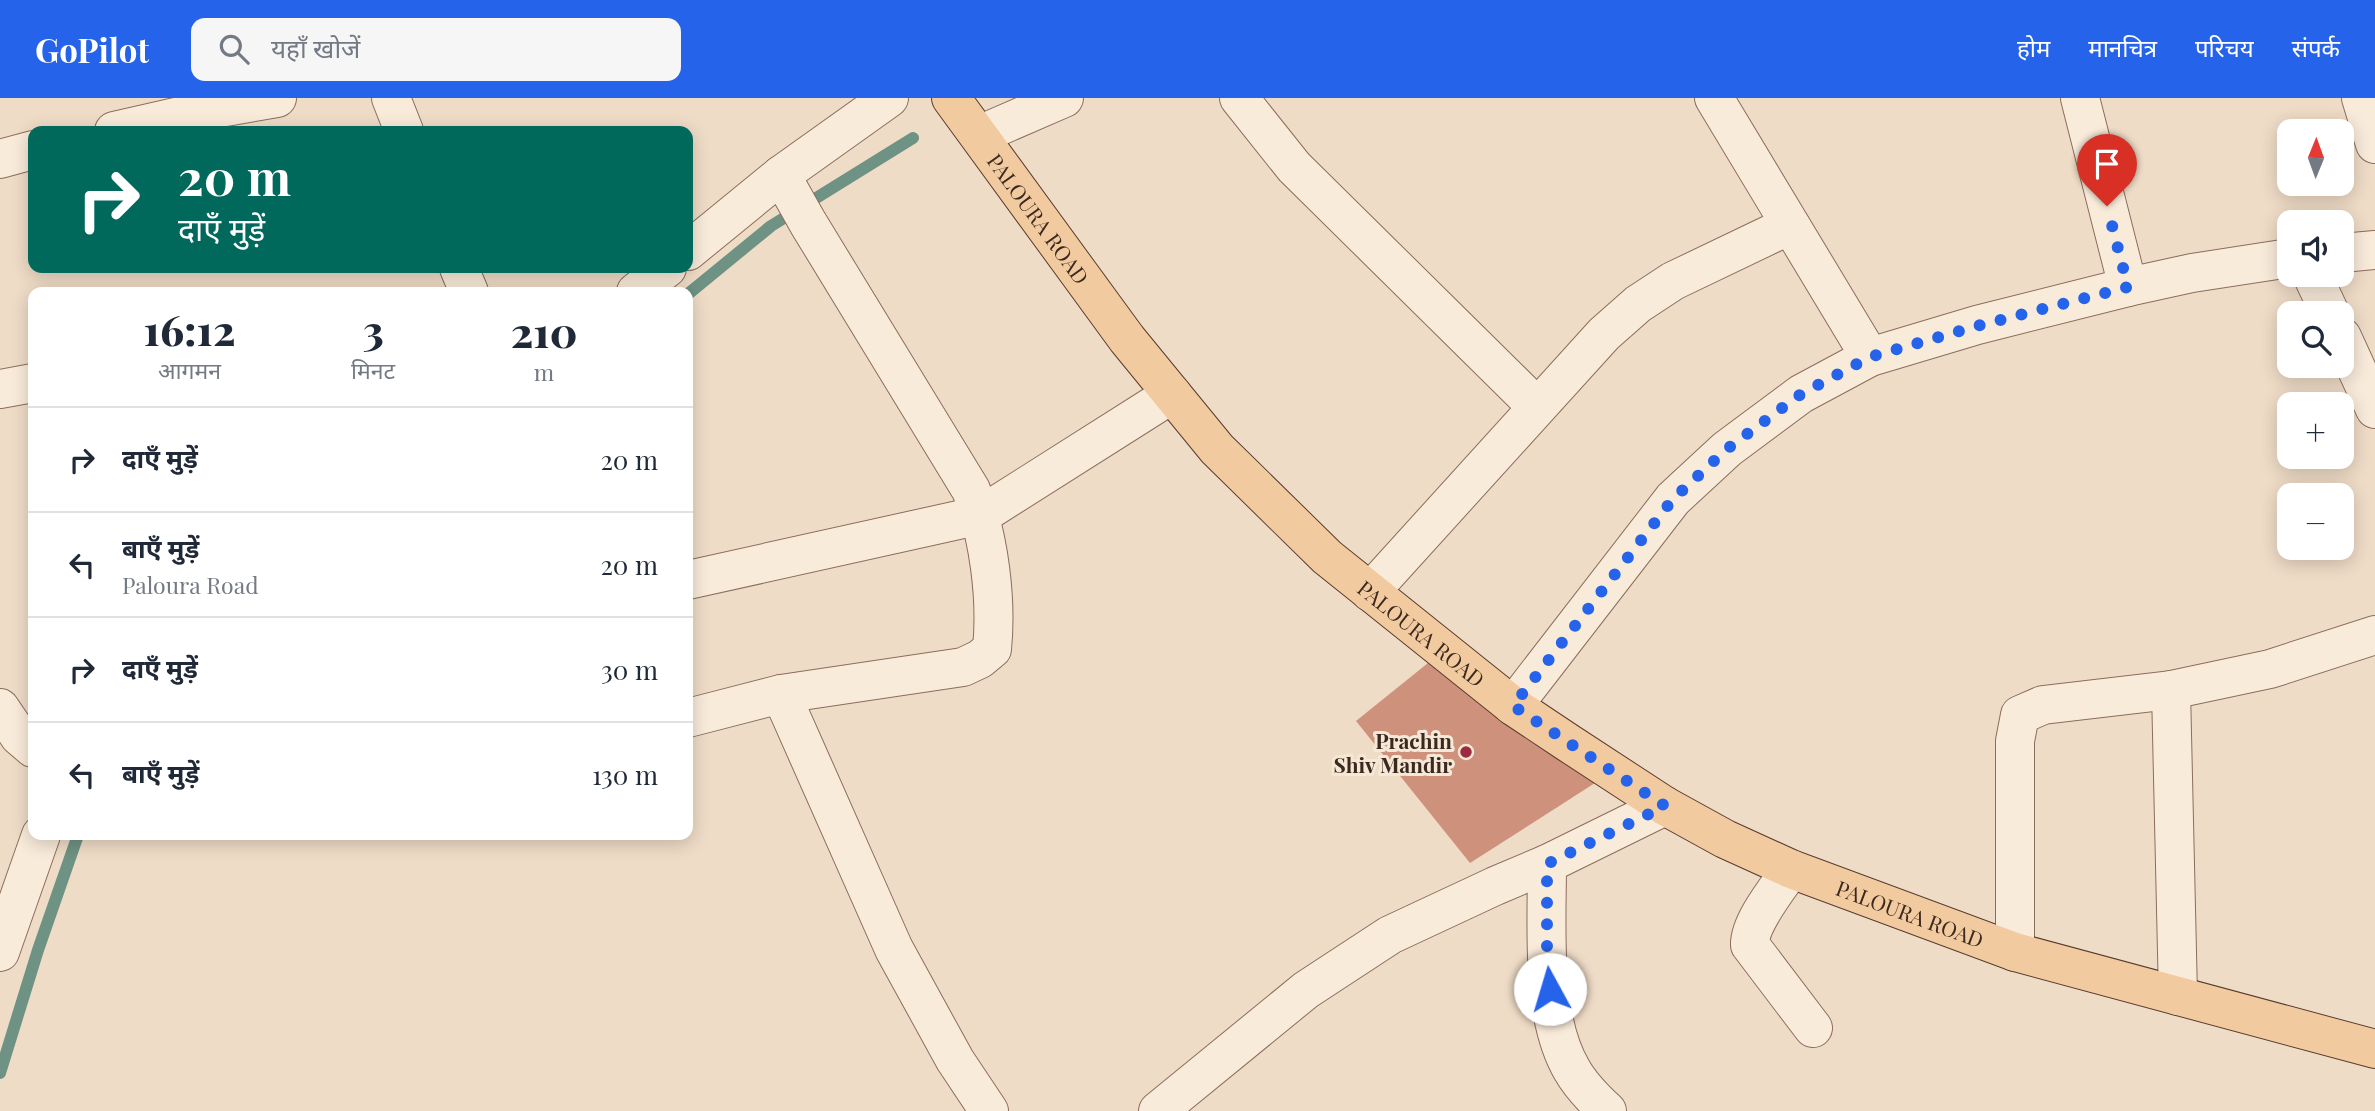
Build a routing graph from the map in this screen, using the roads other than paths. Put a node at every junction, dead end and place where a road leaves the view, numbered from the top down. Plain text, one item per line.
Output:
1 (277, 98) edge
2 (391, 98) edge
3 (889, 98) edge
4 (951, 98) edge
5 (1064, 98) edge
6 (1239, 98) edge
7 (1714, 98) edge
8 (2080, 98) edge
9 (2361, 98) edge
10 (136, 126) edge
11 (402, 126) edge
12 (979, 135) junction
13 (2375, 144) edge
14 (28, 151) edge
15 (0, 159) edge
16 (793, 197) junction
17 (1790, 225) junction
18 (693, 248) edge
19 (2375, 250) edge
20 (2354, 252) edge
21 (2277, 260) edge
22 (661, 273) edge
23 (642, 287) edge
24 (2128, 287) junction
25 (1870, 357) junction
26 (2354, 363) edge
27 (28, 384) edge
28 (0, 389) edge
29 (1172, 394) junction
30 (1537, 407) junction
31 (2375, 409) edge
32 (981, 515) junction
33 (693, 579) edge
34 (1370, 592) junction
35 (2375, 635) edge
36 (2171, 690) junction
37 (781, 694) junction
38 (1513, 706) junction
39 (0, 708) edge
40 (693, 717) edge
41 (28, 744) edge
42 (1665, 806) junction
43 (39, 840) edge
44 (1547, 864) junction
45 (1791, 869) junction
46 (0, 952) edge
47 (2015, 952) junction
48 (2178, 996) junction
49 (1813, 1028) dead end
50 (2375, 1049) edge
51 (989, 1111) edge
52 (1158, 1111) edge
53 (1607, 1111) edge

1 - 10 street
2 - 11 street
3 - 16 street
4 - 12 main road, PALOURA ROAD
5 - 12 street
6 - 30 street
7 - 17 street
8 - 24 street
9 - 13 street
12 - 29 main road, PALOURA ROAD
14 - 15 street
16 - 18 street
16 - 32 street
17 - 25 street
17 - 30 street
19 - 20 street
21 - 24 street
22 - 23 street
24 - 25 street
25 - 38 street
26 - 31 street
27 - 28 street
29 - 32 street
29 - 34 main road, PALOURA ROAD
30 - 34 street
32 - 33 street
32 - 37 street
34 - 38 main road, PALOURA ROAD
35 - 36 street
36 - 47 street
36 - 48 street
37 - 40 street
37 - 51 street
38 - 42 main road, PALOURA ROAD
39 - 41 street
42 - 44 street
42 - 45 main road, PALOURA ROAD
43 - 46 street
44 - 52 street
44 - 53 street
45 - 47 main road, PALOURA ROAD
45 - 49 street
47 - 48 main road, PALOURA ROAD
48 - 50 main road, PALOURA ROAD

